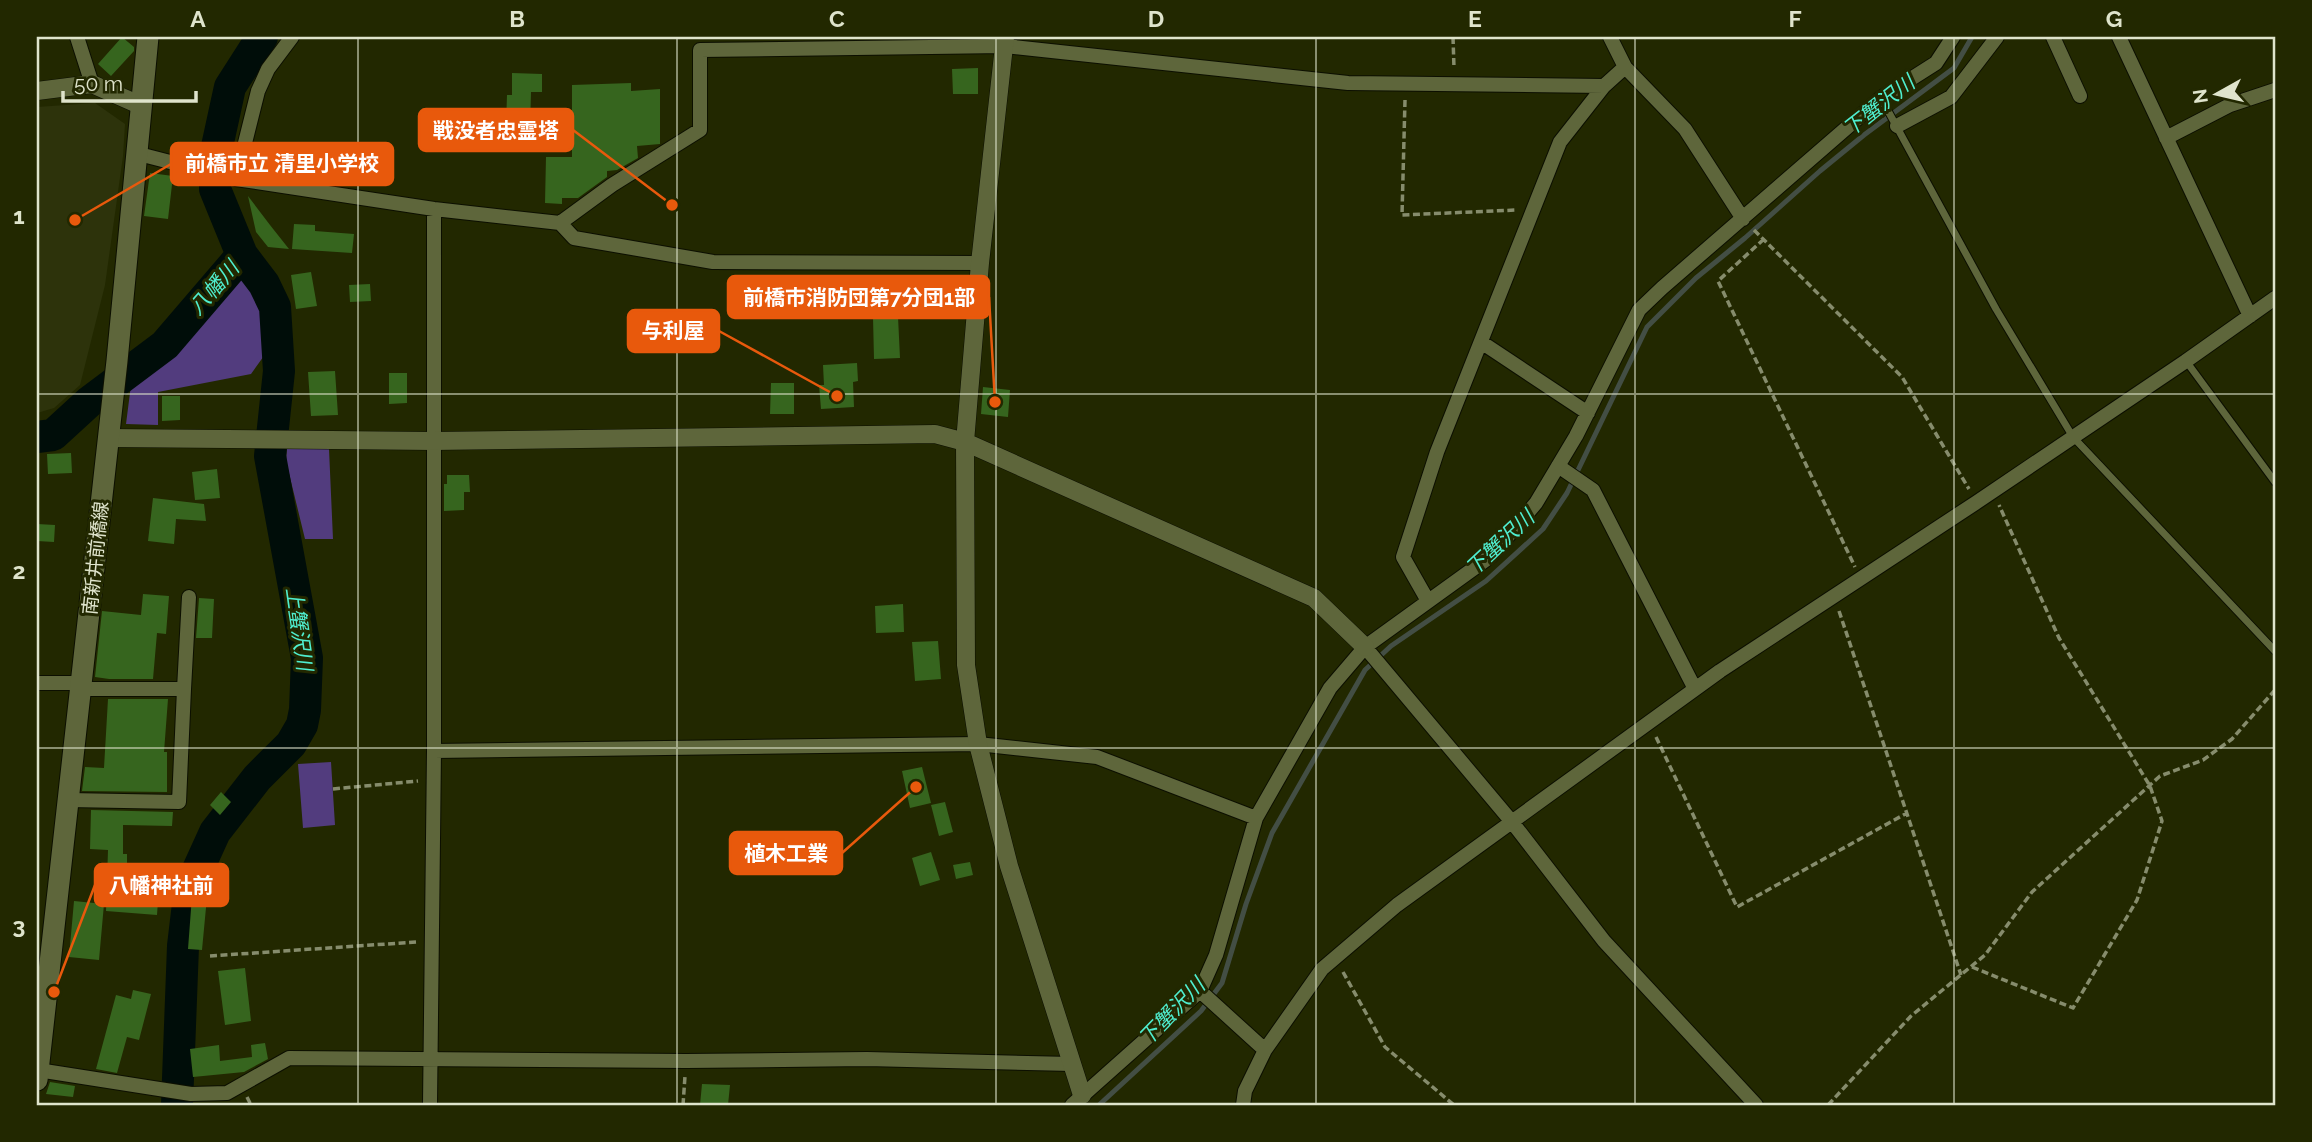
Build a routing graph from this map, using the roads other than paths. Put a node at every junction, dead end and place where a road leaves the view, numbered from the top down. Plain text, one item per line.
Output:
1 (77, 37) edge
2 (148, 37) edge
3 (292, 37) edge
4 (1611, 37) edge
5 (1953, 37) edge
6 (1997, 37) edge
7 (2053, 37) edge
8 (2119, 37) edge
9 (1005, 41) edge
10 (1625, 66) junction
11 (92, 85) junction
12 (1604, 86) junction
13 (2275, 90) edge
14 (37, 92) edge
15 (2080, 96) dead end
16 (1881, 98) junction
17 (142, 106) junction
18 (1897, 126) junction
19 (2166, 138) junction
20 (139, 154) junction
21 (232, 178) junction
22 (434, 209) junction
23 (1743, 219) junction
24 (560, 223) junction
25 (980, 263) junction
26 (2275, 298) edge
27 (2250, 316) junction
28 (1481, 342) junction
29 (2186, 361) junction
30 (1588, 413) junction
31 (108, 438) junction
32 (2073, 438) junction
33 (433, 441) junction
34 (965, 442) junction
35 (1558, 466) junction
36 (2275, 482) edge
37 (189, 597) dead end
38 (1428, 601) junction
39 (1365, 647) junction
40 (2275, 650) edge
41 (37, 682) edge
42 (80, 686) junction
43 (184, 689) junction
44 (1695, 690) junction
45 (978, 744) junction
46 (434, 751) junction
47 (68, 800) junction
48 (1256, 818) junction
49 (1513, 822) junction
50 (1200, 991) junction
51 (1265, 1050) junction
52 (431, 1058) junction
53 (1072, 1063) junction
54 (37, 1075) edge
55 (1080, 1102) edge
56 (430, 1105) edge
57 (1243, 1105) edge
58 (1756, 1105) edge

1 - 11 street
2 - 17 main road, 南新井前橋線
3 - 21 street
4 - 10 street
5 - 16 street
6 - 18 street
7 - 15 street
8 - 19 street
9 - 12 street
9 - 24 street
9 - 25 street
10 - 12 street
10 - 23 street
11 - 14 street
11 - 17 street
12 - 28 street
13 - 19 street
16 - 18 lane
16 - 23 street
17 - 20 main road, 南新井前橋線
18 - 32 lane
19 - 27 street
20 - 21 street
20 - 31 main road, 南新井前橋線
21 - 22 street
22 - 24 street
22 - 33 street
23 - 30 street
24 - 25 street
25 - 34 street
26 - 27 street
27 - 29 street
28 - 30 street
28 - 38 street
29 - 32 street
29 - 36 lane
30 - 35 street
31 - 33 street
31 - 42 main road, 南新井前橋線
32 - 40 lane
32 - 44 street
33 - 34 street
33 - 46 street
34 - 39 street
34 - 45 street
35 - 38 street
35 - 44 street
37 - 43 street
38 - 39 street
39 - 48 street
39 - 49 street
41 - 42 street
42 - 43 street
42 - 47 main road, 南新井前橋線
43 - 47 street
44 - 49 street
45 - 46 street
45 - 48 street
45 - 53 street
46 - 52 street
47 - 54 main road, 南新井前橋線
48 - 50 street
49 - 51 street
49 - 58 street
50 - 51 street
50 - 55 street
51 - 57 street
52 - 53 street
52 - 54 street
52 - 56 street
53 - 55 street

